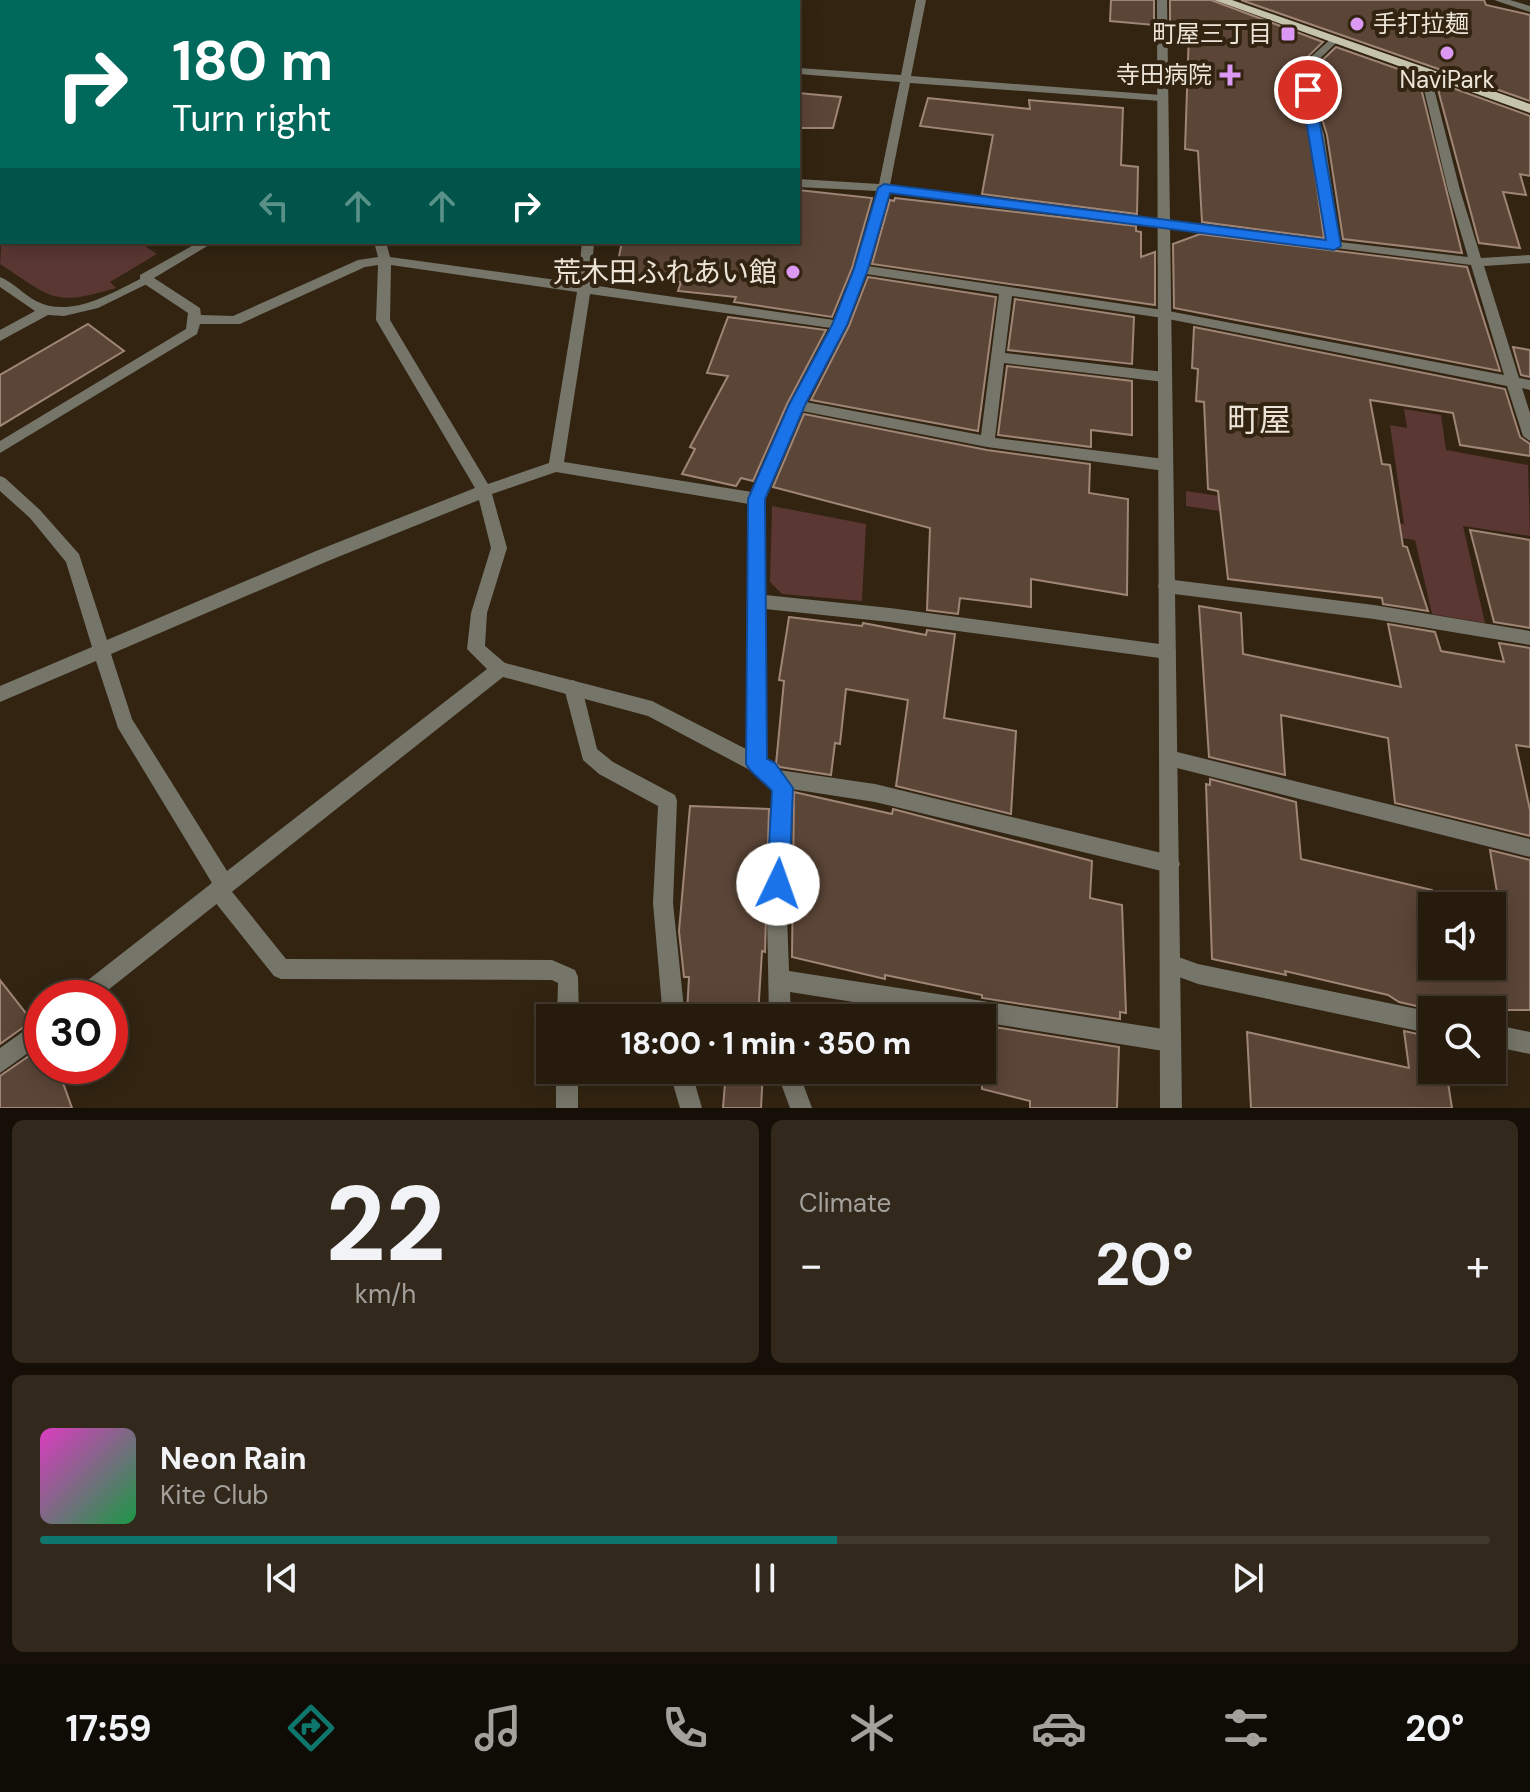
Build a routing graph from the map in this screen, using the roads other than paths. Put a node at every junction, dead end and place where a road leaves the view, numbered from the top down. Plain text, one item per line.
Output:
1 (921, 0) edge
2 (1162, 0) edge
3 (1220, 0) edge
4 (1499, 0) edge
5 (1530, 9) edge
6 (1333, 40) junction
7 (800, 71) edge
8 (1425, 73) junction
9 (907, 79) junction
10 (1161, 98) junction
11 (1530, 109) edge
12 (800, 183) edge
13 (884, 188) junction
14 (1164, 224) junction
15 (204, 244) edge
16 (381, 244) edge
17 (588, 244) edge
18 (1334, 246) junction
19 (1530, 259) edge
20 (385, 260) junction
21 (1477, 262) junction
22 (861, 269) junction
23 (0, 281) edge
24 (147, 281) junction
25 (584, 289) junction
26 (1006, 291) junction
27 (46, 310) junction
28 (1163, 314) junction
29 (193, 319) junction
30 (839, 325) junction
31 (0, 336) edge
32 (996, 357) junction
33 (1164, 377) junction
34 (1513, 382) junction
35 (1530, 385) edge
36 (797, 405) junction
37 (1530, 436) edge
38 (987, 442) junction
39 (0, 448) edge
40 (1165, 465) junction
41 (556, 466) junction
42 (0, 482) edge
43 (484, 491) junction
44 (757, 499) junction
45 (1166, 586) junction
46 (757, 601) junction
47 (1530, 638) edge
48 (102, 651) junction
49 (1167, 652) junction
50 (500, 669) junction
51 (573, 688) junction
52 (0, 694) edge
53 (1169, 758) junction
54 (757, 764) junction
55 (774, 778) junction
56 (1530, 848) edge
57 (1170, 864) junction
58 (221, 888) junction
59 (1170, 964) junction
60 (104, 980) edge
61 (779, 980) junction
62 (568, 1004) edge
63 (673, 1004) edge
64 (780, 1004) edge
65 (1418, 1020) edge
66 (1506, 1038) edge
67 (1170, 1041) junction
68 (24, 1043) edge
69 (1530, 1043) edge
70 (0, 1062) edge
71 (567, 1084) edge
72 (684, 1084) edge
73 (792, 1084) edge
74 (567, 1108) edge
75 (691, 1108) edge
76 (801, 1108) edge
77 (1171, 1108) edge

1 - 9 street
2 - 10 street
3 - 6 main road
4 - 5 street
6 - 8 main road
6 - 18 street
7 - 9 street
8 - 11 main road
8 - 21 street
9 - 10 street
9 - 13 street
10 - 14 street
12 - 13 street
13 - 14 street
13 - 22 street
14 - 18 street
14 - 28 street
15 - 24 street
16 - 20 street
17 - 25 street
18 - 21 street
19 - 21 street
20 - 25 street
20 - 29 street
20 - 43 street
21 - 34 street
22 - 26 street
22 - 30 street
23 - 27 street
24 - 27 street
24 - 29 street
25 - 30 street
25 - 41 street
26 - 28 street
26 - 32 street
27 - 31 street
28 - 33 street
28 - 34 street
29 - 39 street
30 - 36 street
32 - 33 street
32 - 38 street
33 - 40 street
34 - 35 street
34 - 37 street
36 - 38 street
36 - 44 street
38 - 40 street
40 - 45 street
41 - 43 street
41 - 44 street
42 - 48 street
43 - 48 street
43 - 50 street
44 - 46 street
45 - 47 street
45 - 49 street
46 - 49 street
46 - 54 street
48 - 52 street
48 - 58 street
49 - 53 street
50 - 51 street
50 - 58 street
51 - 54 street
51 - 63 street
53 - 56 street
53 - 57 street
54 - 55 street
55 - 57 street
55 - 61 street
57 - 59 street
58 - 60 street
58 - 62 street
59 - 65 street
59 - 67 street
61 - 64 street
61 - 67 street
66 - 69 street
67 - 77 street
68 - 70 street
71 - 74 street
72 - 75 street
73 - 76 street

